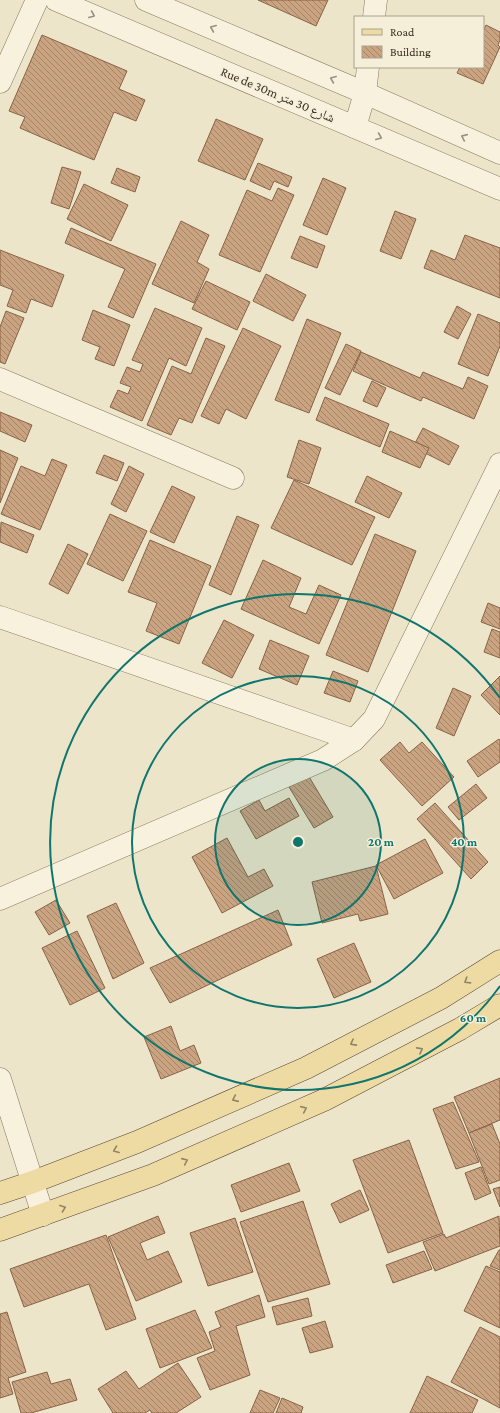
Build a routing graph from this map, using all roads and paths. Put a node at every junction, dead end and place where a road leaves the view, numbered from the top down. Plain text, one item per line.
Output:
1 (37, 0) edge
2 (56, 0) edge
3 (146, 0) edge
4 (376, 0) edge
5 (374, 16) edge
6 (368, 68) edge
7 (0, 82) edge
8 (365, 93) junction
9 (355, 127) junction
10 (500, 153) edge
11 (500, 189) edge
12 (0, 379) edge
13 (500, 464) edge
14 (233, 478) dead end
15 (0, 617) edge
16 (354, 740) junction
17 (0, 899) edge
18 (500, 961) edge
19 (500, 1005) edge
20 (0, 1079) edge
21 (33, 1182) junction
22 (0, 1193) edge
23 (43, 1215) junction
24 (0, 1230) edge

1 - 7 street
2 -> 9 street, Rue de 30m شارع 30 متر
8 -> 3 street
4 - 5 street
6 - 8 street
8 - 9 street
10 -> 8 street
9 -> 11 street, Rue de 30m شارع 30 متر
12 - 14 street
13 - 16 street
15 - 16 street
16 - 17 street
18 -> 21 main road
23 -> 19 main road
20 - 21 street
21 - 22 main road
21 - 23 street
23 - 24 main road

